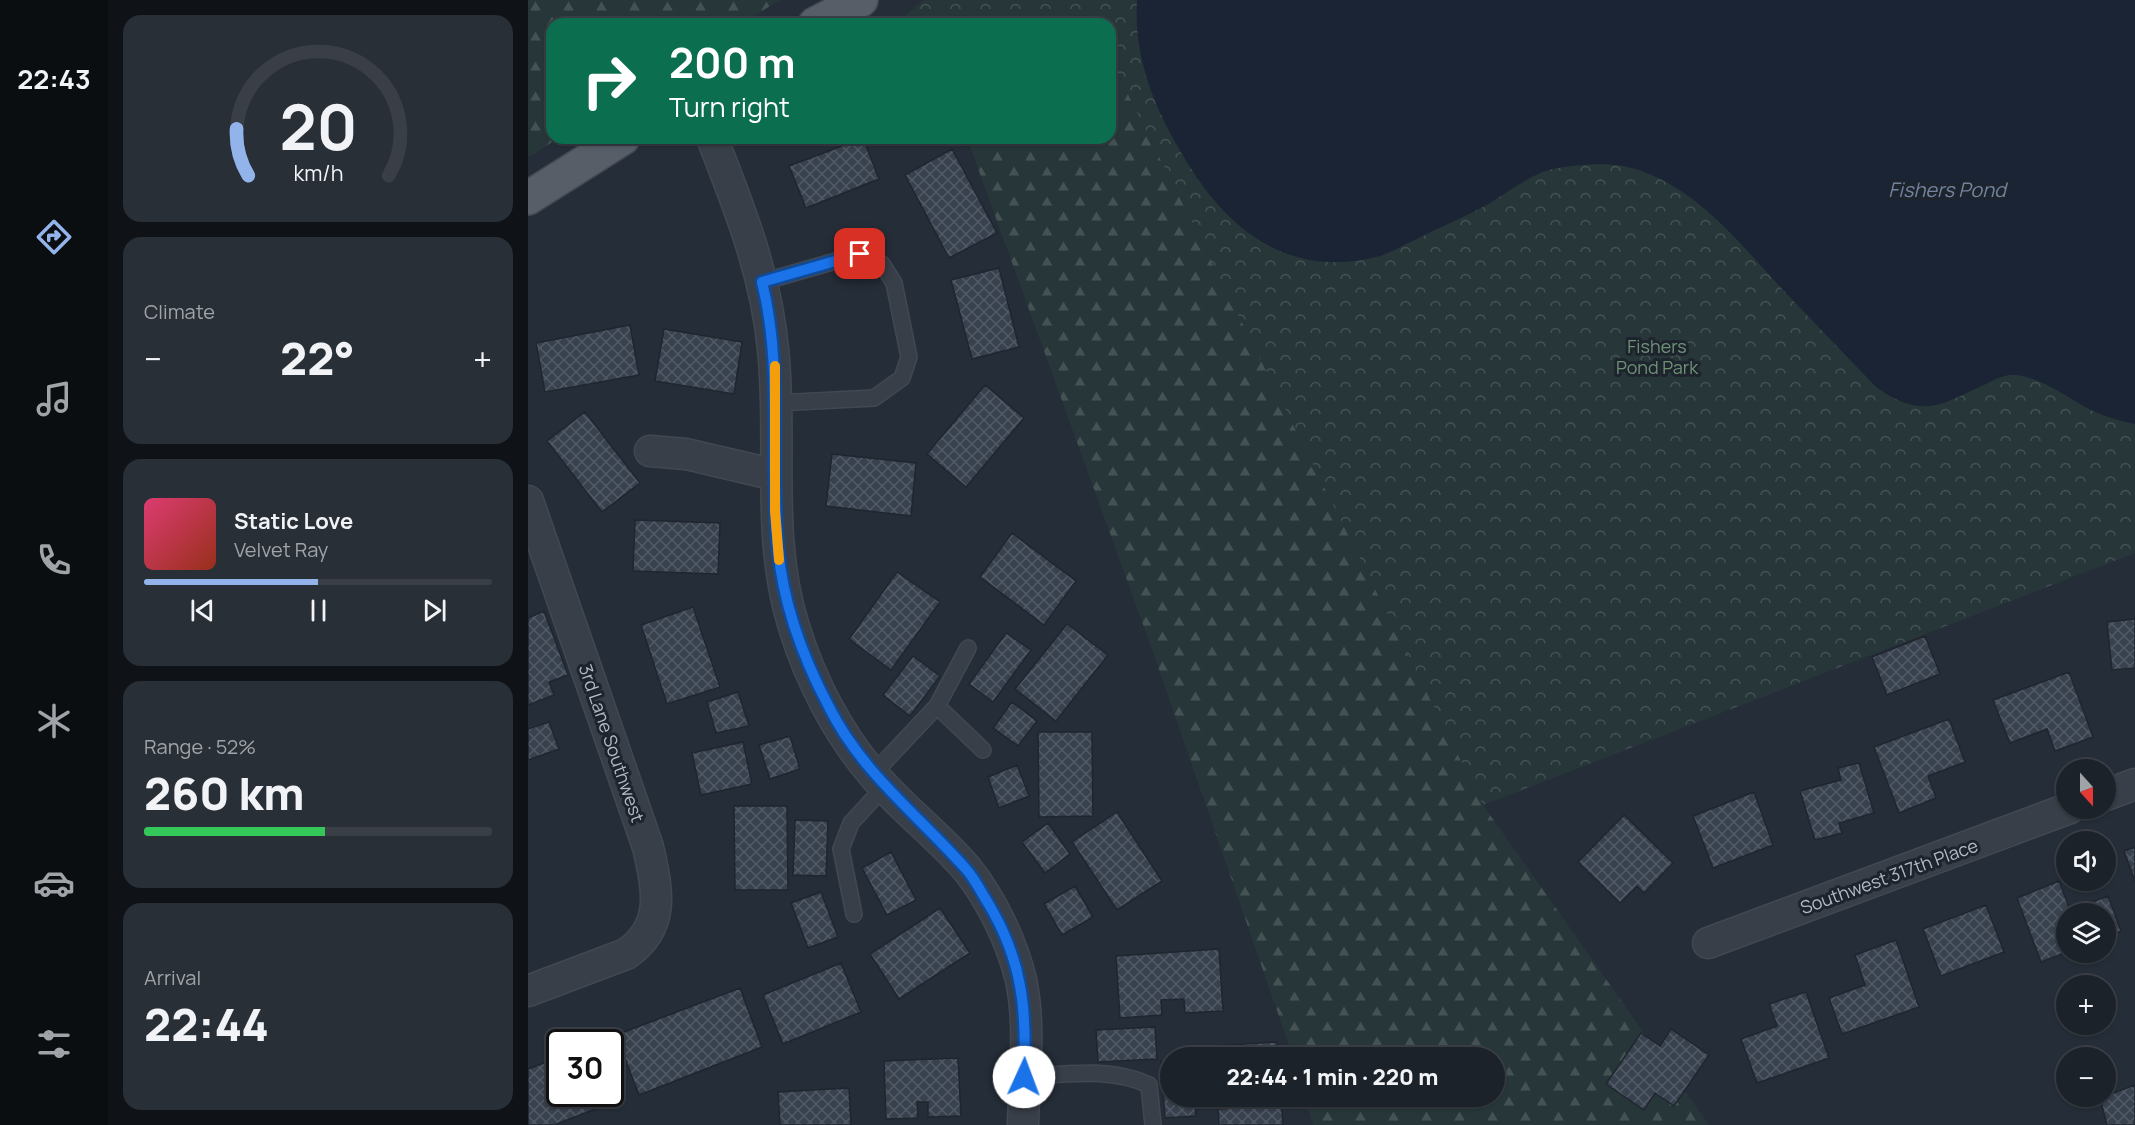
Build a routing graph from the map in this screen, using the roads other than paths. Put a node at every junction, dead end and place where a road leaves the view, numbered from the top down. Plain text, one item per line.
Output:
1 (861, 0) edge
2 (826, 18) edge
3 (614, 144) edge
4 (714, 144) edge
5 (528, 198) edge
6 (762, 282) junction
7 (777, 403) junction
8 (650, 451) dead end
9 (776, 475) junction
10 (528, 501) edge
11 (968, 648) dead end
12 (937, 706) junction
13 (983, 750) dead end
14 (879, 781) junction
15 (2135, 784) edge
16 (2116, 791) edge
17 (2056, 813) edge
18 (854, 914) dead end
19 (1708, 943) dead end
20 (528, 991) edge
21 (1024, 1077) junction
22 (1023, 1125) edge
23 (1153, 1125) edge

1 - 2 main road
3 - 5 main road
4 - 6 street
6 - 7 street
6 - 7 lane
7 - 9 street
8 - 9 street
9 - 14 street
10 - 20 street, 3rd Lane Southwest
11 - 12 lane
12 - 13 lane
12 - 14 lane
14 - 18 lane
14 - 21 street
15 - 16 street
17 - 19 street, Southwest 317th Place
21 - 22 street
21 - 23 lane

